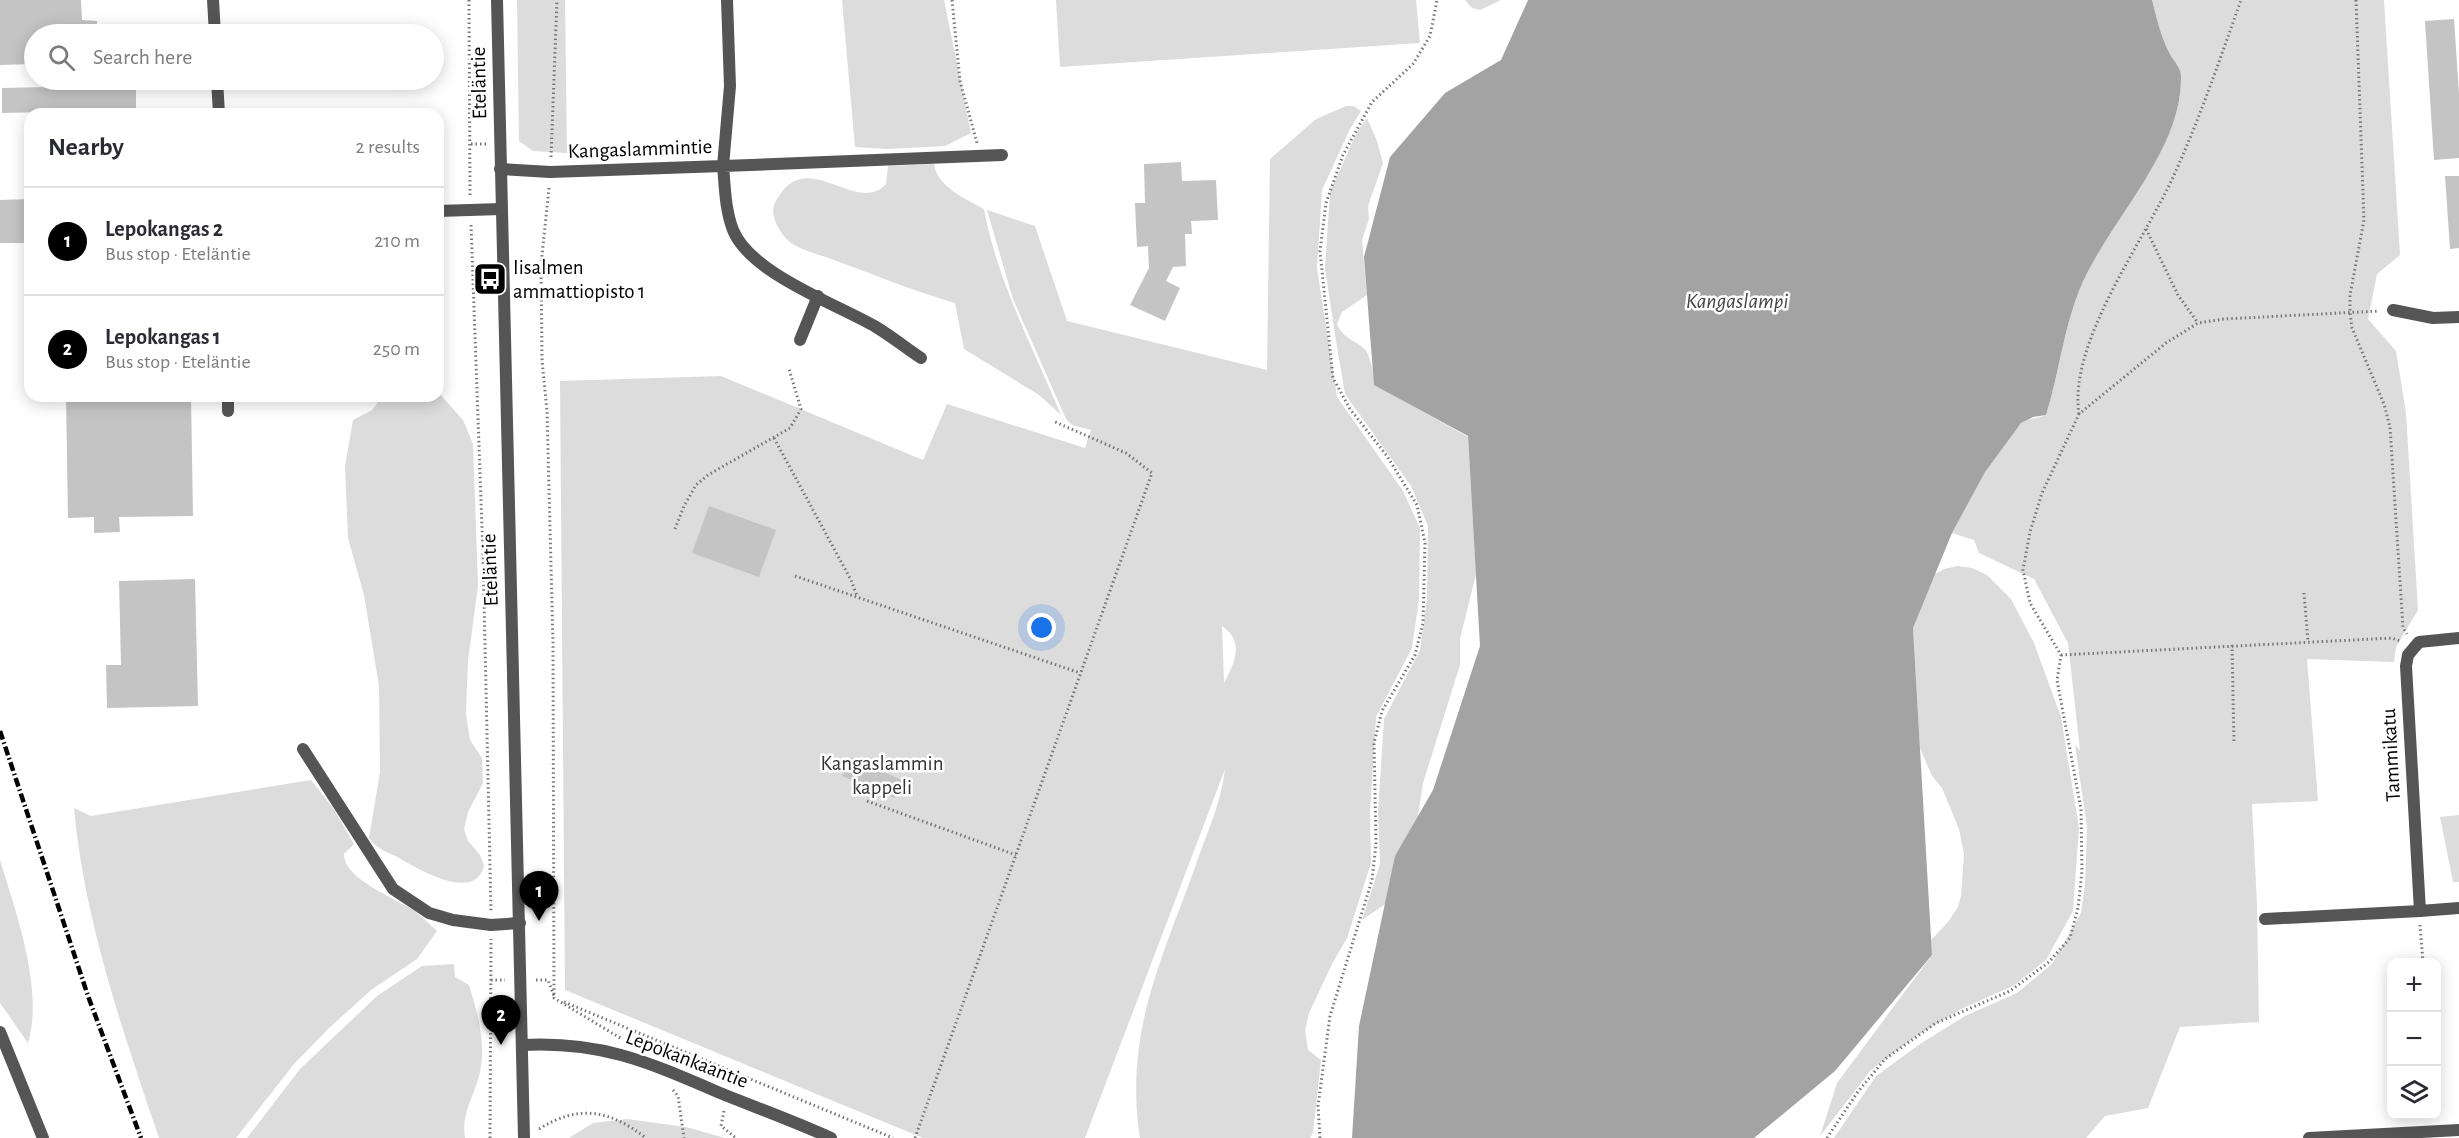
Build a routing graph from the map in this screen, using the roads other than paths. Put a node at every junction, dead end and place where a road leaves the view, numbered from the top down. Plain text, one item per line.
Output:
1 (213, 0) edge
2 (497, 0) edge
3 (727, 0) edge
4 (214, 24) edge
5 (218, 90) edge
6 (219, 108) edge
7 (1002, 155) dead end
8 (723, 166) junction
9 (500, 169) junction
10 (501, 209) junction
11 (444, 211) edge
12 (818, 296) junction
13 (2393, 310) road end
14 (2459, 317) edge
15 (800, 340) dead end
16 (921, 358) dead end
17 (228, 402) edge
18 (228, 411) dead end
19 (2459, 638) edge
20 (303, 749) dead end
21 (2459, 908) edge
22 (2420, 911) junction
23 (2265, 919) dead end
24 (520, 923) junction
25 (0, 1032) edge
26 (523, 1045) junction
27 (2459, 1130) edge
28 (529, 1135) edge
29 (43, 1138) edge
30 (831, 1138) edge
31 (2309, 1138) edge

1 - 4 street
2 - 9 street, Eteläntie
3 - 8 street, Kangaslammintie
5 - 6 street
7 - 8 street
8 - 9 street, Kangaslammintie
8 - 12 street
9 - 10 street, Eteläntie
10 - 11 street
10 - 24 street, Eteläntie
12 - 15 street
12 - 16 street
13 - 14 street
17 - 18 street
19 - 22 street, Tammikatu
20 - 24 street
21 - 22 street
22 - 23 street
24 - 26 street, Eteläntie
25 - 29 street
26 - 28 street, Eteläntie
26 - 30 street, Lepokankaantie
27 - 31 street

